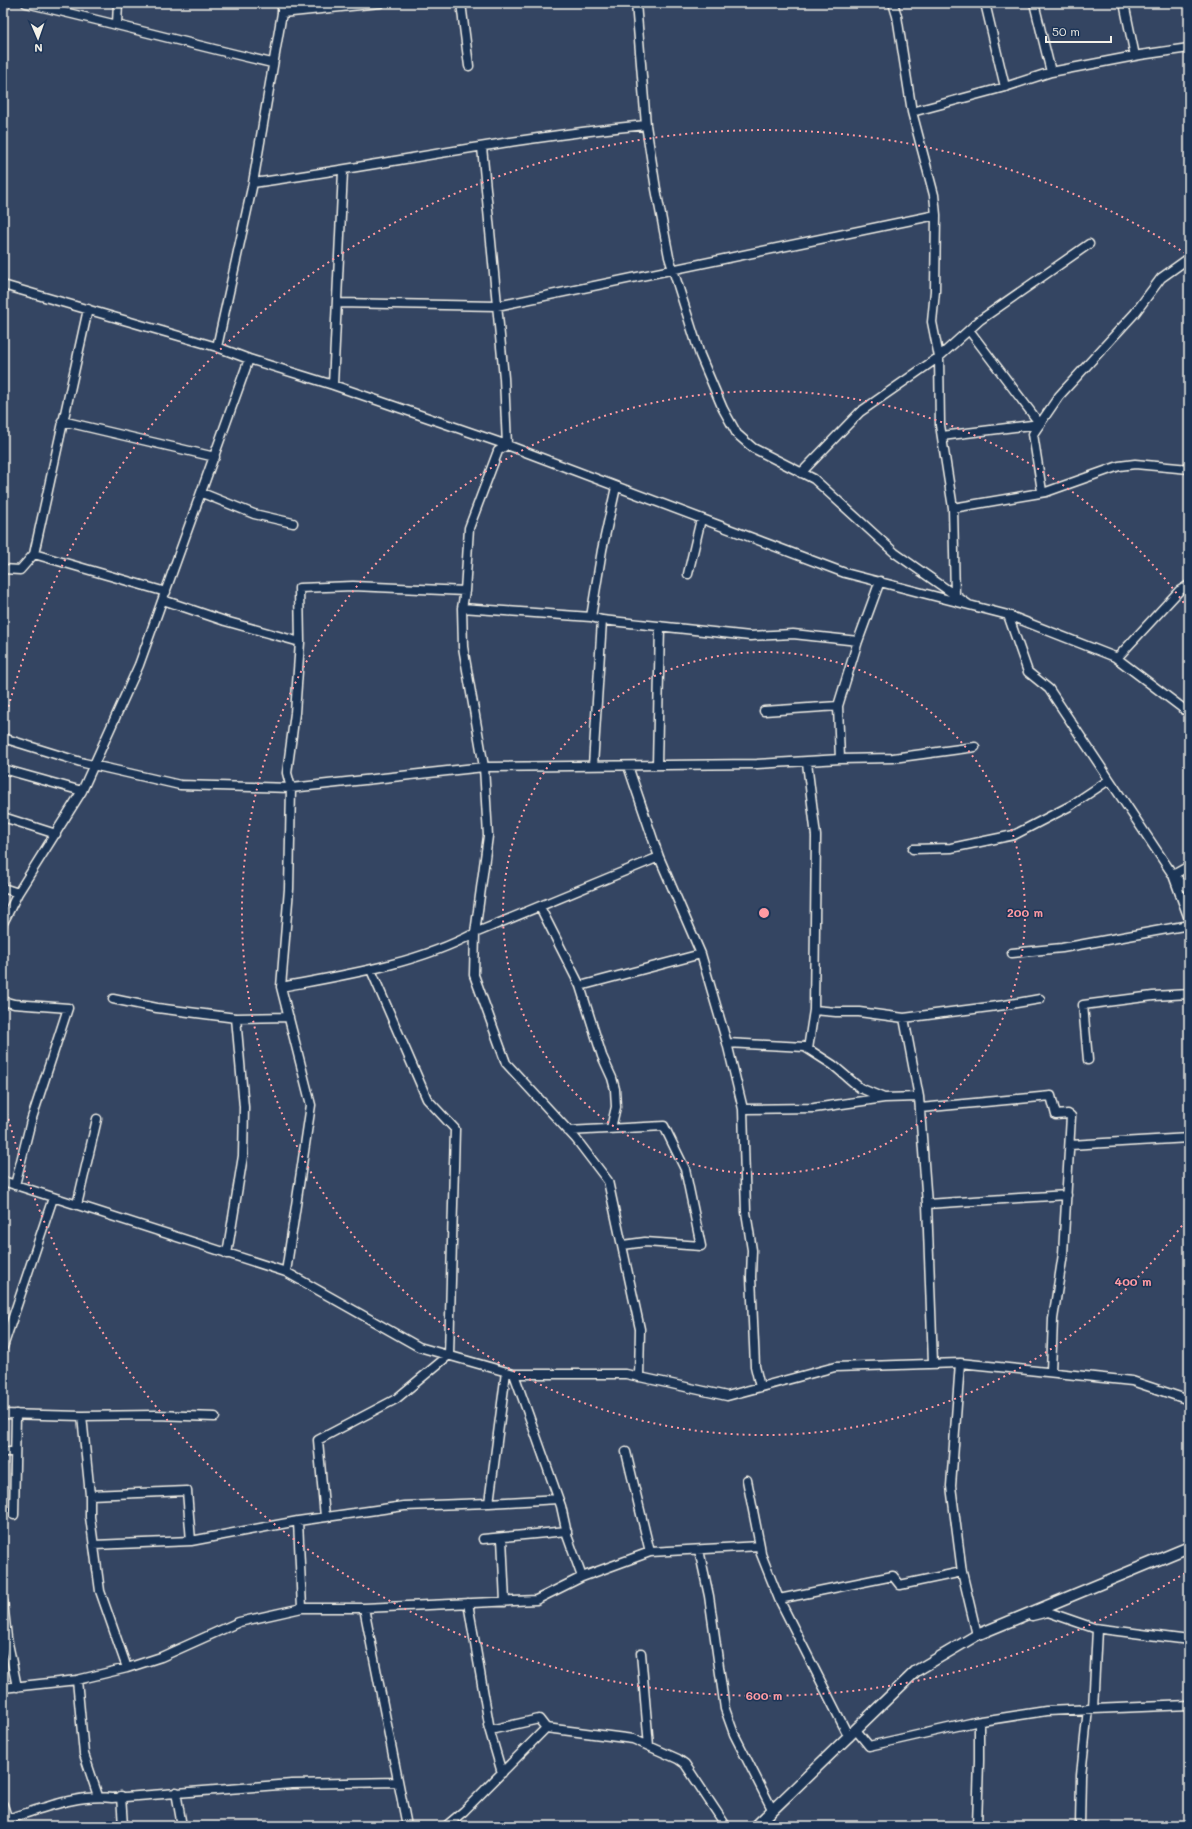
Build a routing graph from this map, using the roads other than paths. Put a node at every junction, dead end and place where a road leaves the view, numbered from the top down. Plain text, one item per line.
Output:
1 (5, 3) edge
2 (26, 3) edge
3 (118, 3) edge
4 (282, 3) edge
5 (380, 3) edge
6 (461, 3) edge
7 (636, 3) edge
8 (893, 3) edge
9 (985, 3) edge
10 (1034, 3) edge
11 (1124, 3) edge
12 (3, 9) edge
13 (282, 13) junction
14 (117, 24) junction
15 (1189, 48) edge
16 (1135, 56) junction
17 (272, 63) junction
18 (470, 66) dead end
19 (1051, 72) junction
20 (1005, 87) junction
21 (912, 112) junction
22 (646, 124) junction
23 (482, 147) junction
24 (343, 170) junction
25 (253, 183) junction
26 (936, 215) junction
27 (1089, 244) dead end
28 (1189, 258) edge
29 (674, 269) junction
30 (3, 285) edge
31 (338, 303) junction
32 (497, 306) junction
33 (88, 310) junction
34 (969, 330) junction
35 (217, 347) junction
36 (939, 358) junction
37 (249, 359) junction
38 (334, 385) junction
39 (62, 421) junction
40 (1040, 424) junction
41 (942, 436) junction
42 (507, 445) junction
43 (215, 457) junction
44 (1189, 469) edge
45 (801, 473) junction
46 (616, 487) junction
47 (1042, 491) junction
48 (202, 493) junction
49 (953, 508) junction
50 (701, 519) junction
51 (293, 523) dead end
52 (34, 554) junction
53 (3, 569) edge
54 (688, 574) dead end
55 (880, 581) junction
56 (1189, 585) edge
57 (465, 591) junction
58 (165, 596) junction
59 (955, 596) junction
60 (969, 605) junction
61 (462, 608) junction
62 (1008, 615) junction
63 (591, 617) junction
64 (602, 620) junction
65 (660, 626) junction
66 (300, 642) junction
67 (858, 642) junction
68 (1117, 658) junction
69 (838, 706) junction
70 (764, 711) dead end
71 (1189, 713) edge
72 (3, 738) edge
73 (975, 747) dead end
74 (840, 759) junction
75 (807, 763) junction
76 (94, 765) junction
77 (657, 765) junction
78 (592, 766) junction
79 (628, 766) junction
80 (484, 767) junction
81 (3, 769) edge
82 (1109, 780) junction
83 (291, 788) junction
84 (82, 790) junction
85 (3, 817) edge
86 (56, 834) junction
87 (913, 850) dead end
88 (659, 857) junction
89 (1189, 866) edge
90 (1173, 875) junction
91 (3, 888) edge
92 (1189, 889) edge
93 (18, 893) junction
94 (540, 907) junction
95 (1189, 919) edge
96 (3, 923) edge
97 (1189, 925) edge
98 (475, 933) junction
99 (1012, 953) dead end
100 (701, 954) junction
101 (371, 970) junction
102 (580, 986) junction
103 (281, 987) junction
104 (1189, 994) edge
105 (114, 999) dead end
106 (1040, 1000) dead end
107 (3, 1001) edge
108 (814, 1010) junction
109 (289, 1017) junction
110 (236, 1018) junction
111 (904, 1018) junction
112 (727, 1043) junction
113 (808, 1049) junction
114 (1088, 1060) dead end
115 (919, 1097) junction
116 (884, 1098) junction
117 (920, 1108) junction
118 (743, 1109) junction
119 (97, 1119) dead end
120 (611, 1128) junction
121 (568, 1131) junction
122 (1189, 1138) edge
123 (1070, 1144) junction
124 (3, 1181) edge
125 (15, 1185) junction
126 (1067, 1195) junction
127 (53, 1198) junction
128 (927, 1204) junction
129 (77, 1205) junction
130 (623, 1245) junction
131 (228, 1254) junction
132 (286, 1272) junction
133 (3, 1347) edge
134 (449, 1355) junction
135 (933, 1363) junction
136 (960, 1364) junction
137 (1051, 1372) junction
138 (510, 1373) junction
139 (639, 1377) junction
140 (760, 1387) junction
141 (1189, 1400) edge
142 (3, 1414) edge
143 (16, 1414) junction
144 (82, 1416) junction
145 (215, 1417) dead end
146 (3, 1452) edge
147 (15, 1452) junction
148 (626, 1452) dead end
149 (747, 1480) dead end
150 (90, 1495) junction
151 (558, 1499) junction
152 (488, 1503) junction
153 (14, 1515) dead end
154 (325, 1517) junction
155 (298, 1521) junction
156 (567, 1530) junction
157 (502, 1538) junction
158 (483, 1539) dead end
159 (190, 1541) junction
160 (94, 1545) junction
161 (760, 1546) junction
162 (1189, 1547) edge
163 (699, 1550) junction
164 (650, 1552) junction
165 (962, 1572) junction
166 (582, 1576) junction
167 (779, 1599) junction
168 (3, 1601) edge
169 (505, 1602) junction
170 (468, 1604) junction
171 (302, 1608) junction
172 (364, 1608) junction
173 (1008, 1622) junction
174 (1097, 1629) junction
175 (977, 1635) junction
176 (1189, 1640) edge
177 (641, 1653) dead end
178 (127, 1668) junction
179 (77, 1680) junction
180 (16, 1687) junction
181 (3, 1688) edge
182 (1189, 1705) edge
183 (1090, 1709) junction
184 (979, 1722) junction
185 (546, 1728) junction
186 (490, 1730) junction
187 (852, 1734) junction
188 (649, 1746) junction
189 (502, 1773) junction
190 (398, 1782) junction
191 (176, 1792) junction
192 (98, 1796) junction
193 (121, 1796) junction
194 (3, 1805) edge
195 (772, 1809) junction
196 (9, 1823) edge
197 (123, 1826) edge
198 (182, 1826) edge
199 (407, 1826) edge
200 (446, 1826) edge
201 (726, 1826) edge
202 (756, 1826) edge
203 (977, 1826) edge
204 (1080, 1826) edge

1 - 12 street
2 - 14 street
3 - 14 street
4 - 13 street
5 - 13 street
6 - 18 street
7 - 22 street
8 - 21 street
9 - 20 street
10 - 19 street
11 - 16 street
13 - 17 street
14 - 17 street
15 - 16 street
16 - 19 street
17 - 25 street
19 - 20 street
20 - 21 street
21 - 26 street
22 - 23 street
22 - 29 street
23 - 24 street
23 - 32 street
24 - 25 street
24 - 31 street
25 - 35 street
26 - 29 street
26 - 36 street
27 - 34 street
28 - 40 street
29 - 32 street
29 - 45 street
30 - 33 street
31 - 32 street
31 - 38 street
32 - 42 street
33 - 35 street
33 - 39 street
34 - 36 street
34 - 40 street
35 - 37 street
36 - 41 street
36 - 45 street
37 - 38 street
37 - 43 street
38 - 42 street
39 - 43 street
39 - 52 street
40 - 41 street
40 - 47 street
41 - 49 street
42 - 46 street
42 - 57 street
43 - 48 street
44 - 47 street
45 - 59 street
46 - 50 street
46 - 63 street
47 - 49 street
48 - 51 street
48 - 58 street
49 - 59 street
50 - 54 street
50 - 55 street
52 - 53 street
52 - 58 street
55 - 60 street
55 - 67 street
56 - 68 street
57 - 61 street
57 - 66 street
58 - 66 street
58 - 76 street
59 - 60 street
60 - 62 street
61 - 63 street
61 - 80 street
62 - 68 street
62 - 82 street
63 - 64 street
64 - 65 street
64 - 78 street
65 - 67 street
65 - 77 street
66 - 83 street
67 - 69 street
68 - 71 street
69 - 70 street
69 - 74 street
72 - 76 street
73 - 74 street
74 - 75 street
75 - 77 street
75 - 108 street
76 - 83 street
76 - 84 street
77 - 79 street
78 - 79 street
78 - 80 street
79 - 88 street
80 - 83 street
80 - 98 street
81 - 84 street
82 - 87 street
82 - 90 street
83 - 103 street
84 - 86 street
85 - 86 street
86 - 93 street
88 - 94 street
88 - 100 street
89 - 90 street
90 - 92 street
90 - 95 street
91 - 93 street
93 - 96 street
94 - 98 street
94 - 102 street
97 - 99 street
98 - 101 street
98 - 121 street
100 - 102 street
100 - 112 street
101 - 103 street
101 - 134 street
102 - 120 street
103 - 109 street
104 - 114 street
105 - 110 street
106 - 111 street
107 - 125 street
108 - 111 street
108 - 113 street
109 - 110 street
109 - 132 street
110 - 131 street
111 - 115 street
112 - 113 street
112 - 118 street
113 - 116 street
115 - 116 street
115 - 117 street
116 - 118 street
117 - 123 street
117 - 128 street
118 - 140 street
119 - 129 street
120 - 121 street
120 - 130 street
121 - 130 street
122 - 123 street
123 - 126 street
124 - 125 street
125 - 127 street
126 - 128 street
126 - 137 street
127 - 129 street
127 - 133 street
128 - 135 street
129 - 131 street
130 - 139 street
131 - 132 street
132 - 134 street
134 - 138 street
134 - 154 street
135 - 136 street
135 - 140 street
136 - 137 street
136 - 165 street
137 - 141 street
138 - 139 street
138 - 151 street
138 - 152 street
139 - 140 street
142 - 143 street
143 - 144 street
143 - 147 street
144 - 145 street
144 - 150 street
146 - 147 street
147 - 153 street
148 - 164 street
149 - 161 street
150 - 159 street
150 - 160 street
151 - 152 street
151 - 156 street
152 - 154 street
154 - 155 street
155 - 159 street
155 - 171 street
156 - 157 street
156 - 166 street
157 - 158 street
157 - 169 street
159 - 160 street
160 - 178 street
161 - 163 street
161 - 167 street
162 - 173 street
163 - 164 street
163 - 195 street
164 - 166 street
165 - 167 street
165 - 175 street
166 - 169 street
167 - 187 street
168 - 180 street
169 - 170 street
170 - 172 street
170 - 186 street
171 - 172 street
171 - 178 street
172 - 190 street
173 - 174 street
173 - 175 street
174 - 176 street
174 - 183 street
175 - 187 street
177 - 188 street
178 - 179 street
179 - 180 street
179 - 192 street
180 - 181 street
182 - 183 street
183 - 184 street
183 - 204 street
184 - 187 street
184 - 203 street
185 - 186 street
185 - 188 street
185 - 189 street
186 - 189 street
187 - 195 street
188 - 201 street
189 - 200 street
190 - 191 street
190 - 199 street
191 - 193 street
191 - 198 street
192 - 193 street
192 - 196 street
193 - 197 street
194 - 196 street
195 - 202 street

